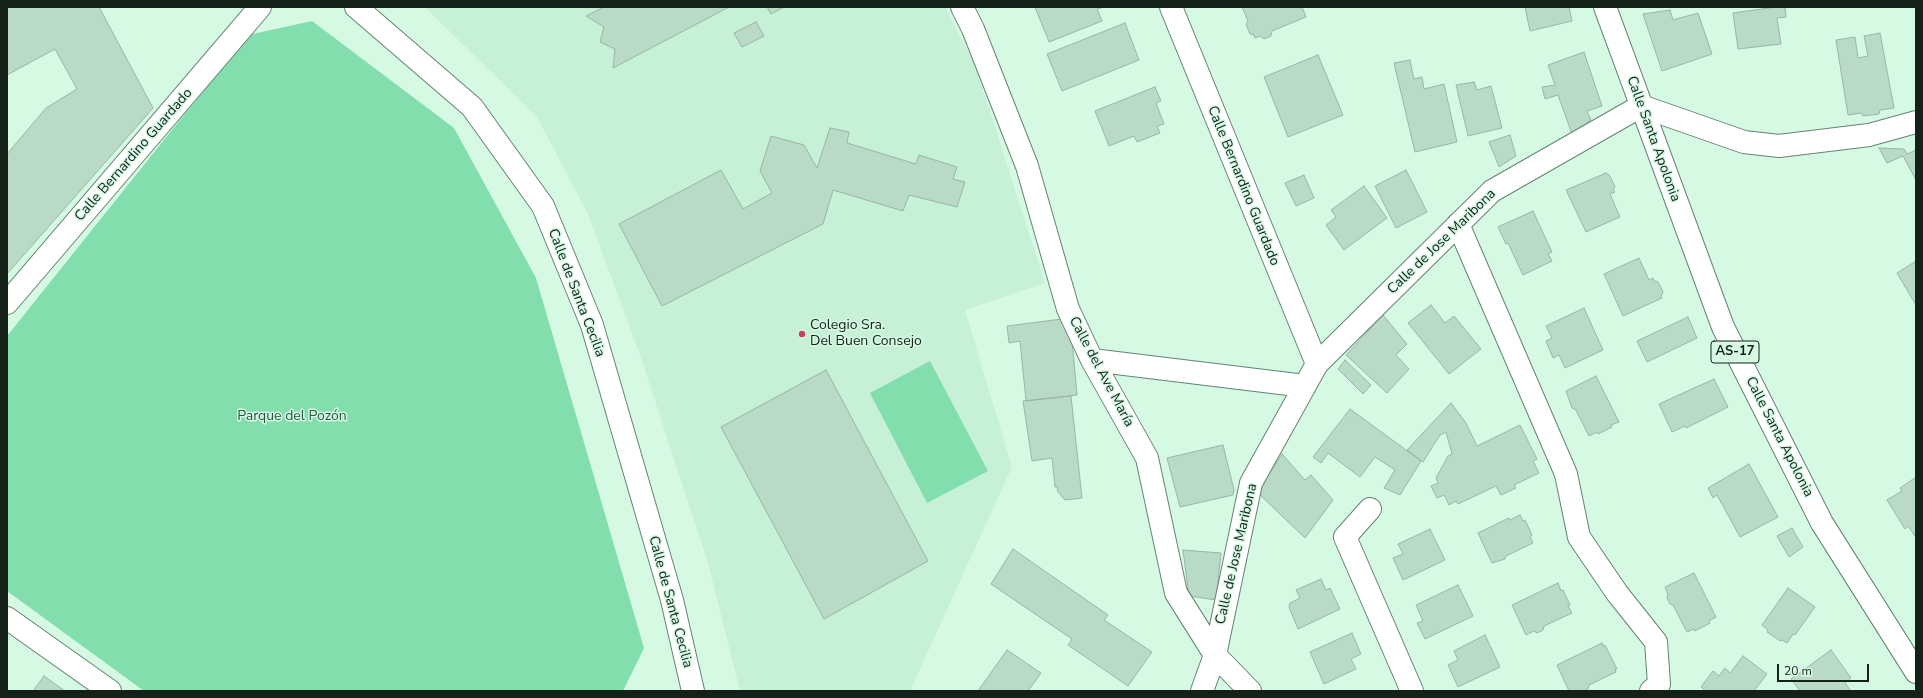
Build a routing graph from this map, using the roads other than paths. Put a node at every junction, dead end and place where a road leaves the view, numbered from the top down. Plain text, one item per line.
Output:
1 (260, 7) edge
2 (356, 7) edge
3 (962, 7) edge
4 (1171, 7) edge
5 (1605, 7) edge
6 (1641, 106) junction
7 (1916, 122) edge
8 (1458, 224) junction
9 (7, 303) edge
10 (1092, 360) junction
11 (1317, 364) junction
12 (1304, 386) junction
13 (1370, 509) dead end
14 (7, 618) edge
15 (1215, 655) junction
16 (1916, 672) edge
17 (110, 691) edge
18 (693, 691) edge
19 (1202, 691) edge
20 (1215, 691) edge
21 (1250, 691) edge
22 (1412, 691) edge
23 (1651, 691) edge

1 - 9 street, Calle Bernardino Guardado
2 - 18 street, Calle de Santa Cecilia
3 - 10 street, Calle del Ave María
4 - 11 street, Calle Bernardino Guardado
5 - 6 street, Calle Santa Apolonia / AS-17
6 - 7 street
6 - 8 street, Calle de Jose Maribona
6 - 16 street, Calle Santa Apolonia / AS-17
8 - 11 street, Calle de Jose Maribona
8 - 23 street
10 - 12 street
10 - 15 street, Calle del Ave María
11 - 12 street, Calle de Jose Maribona
12 - 15 street, Calle de Jose Maribona
13 - 22 street
14 - 17 street
15 - 19 street, Calle de Jose Maribona
15 - 20 street
15 - 21 street, Calle del Ave María

